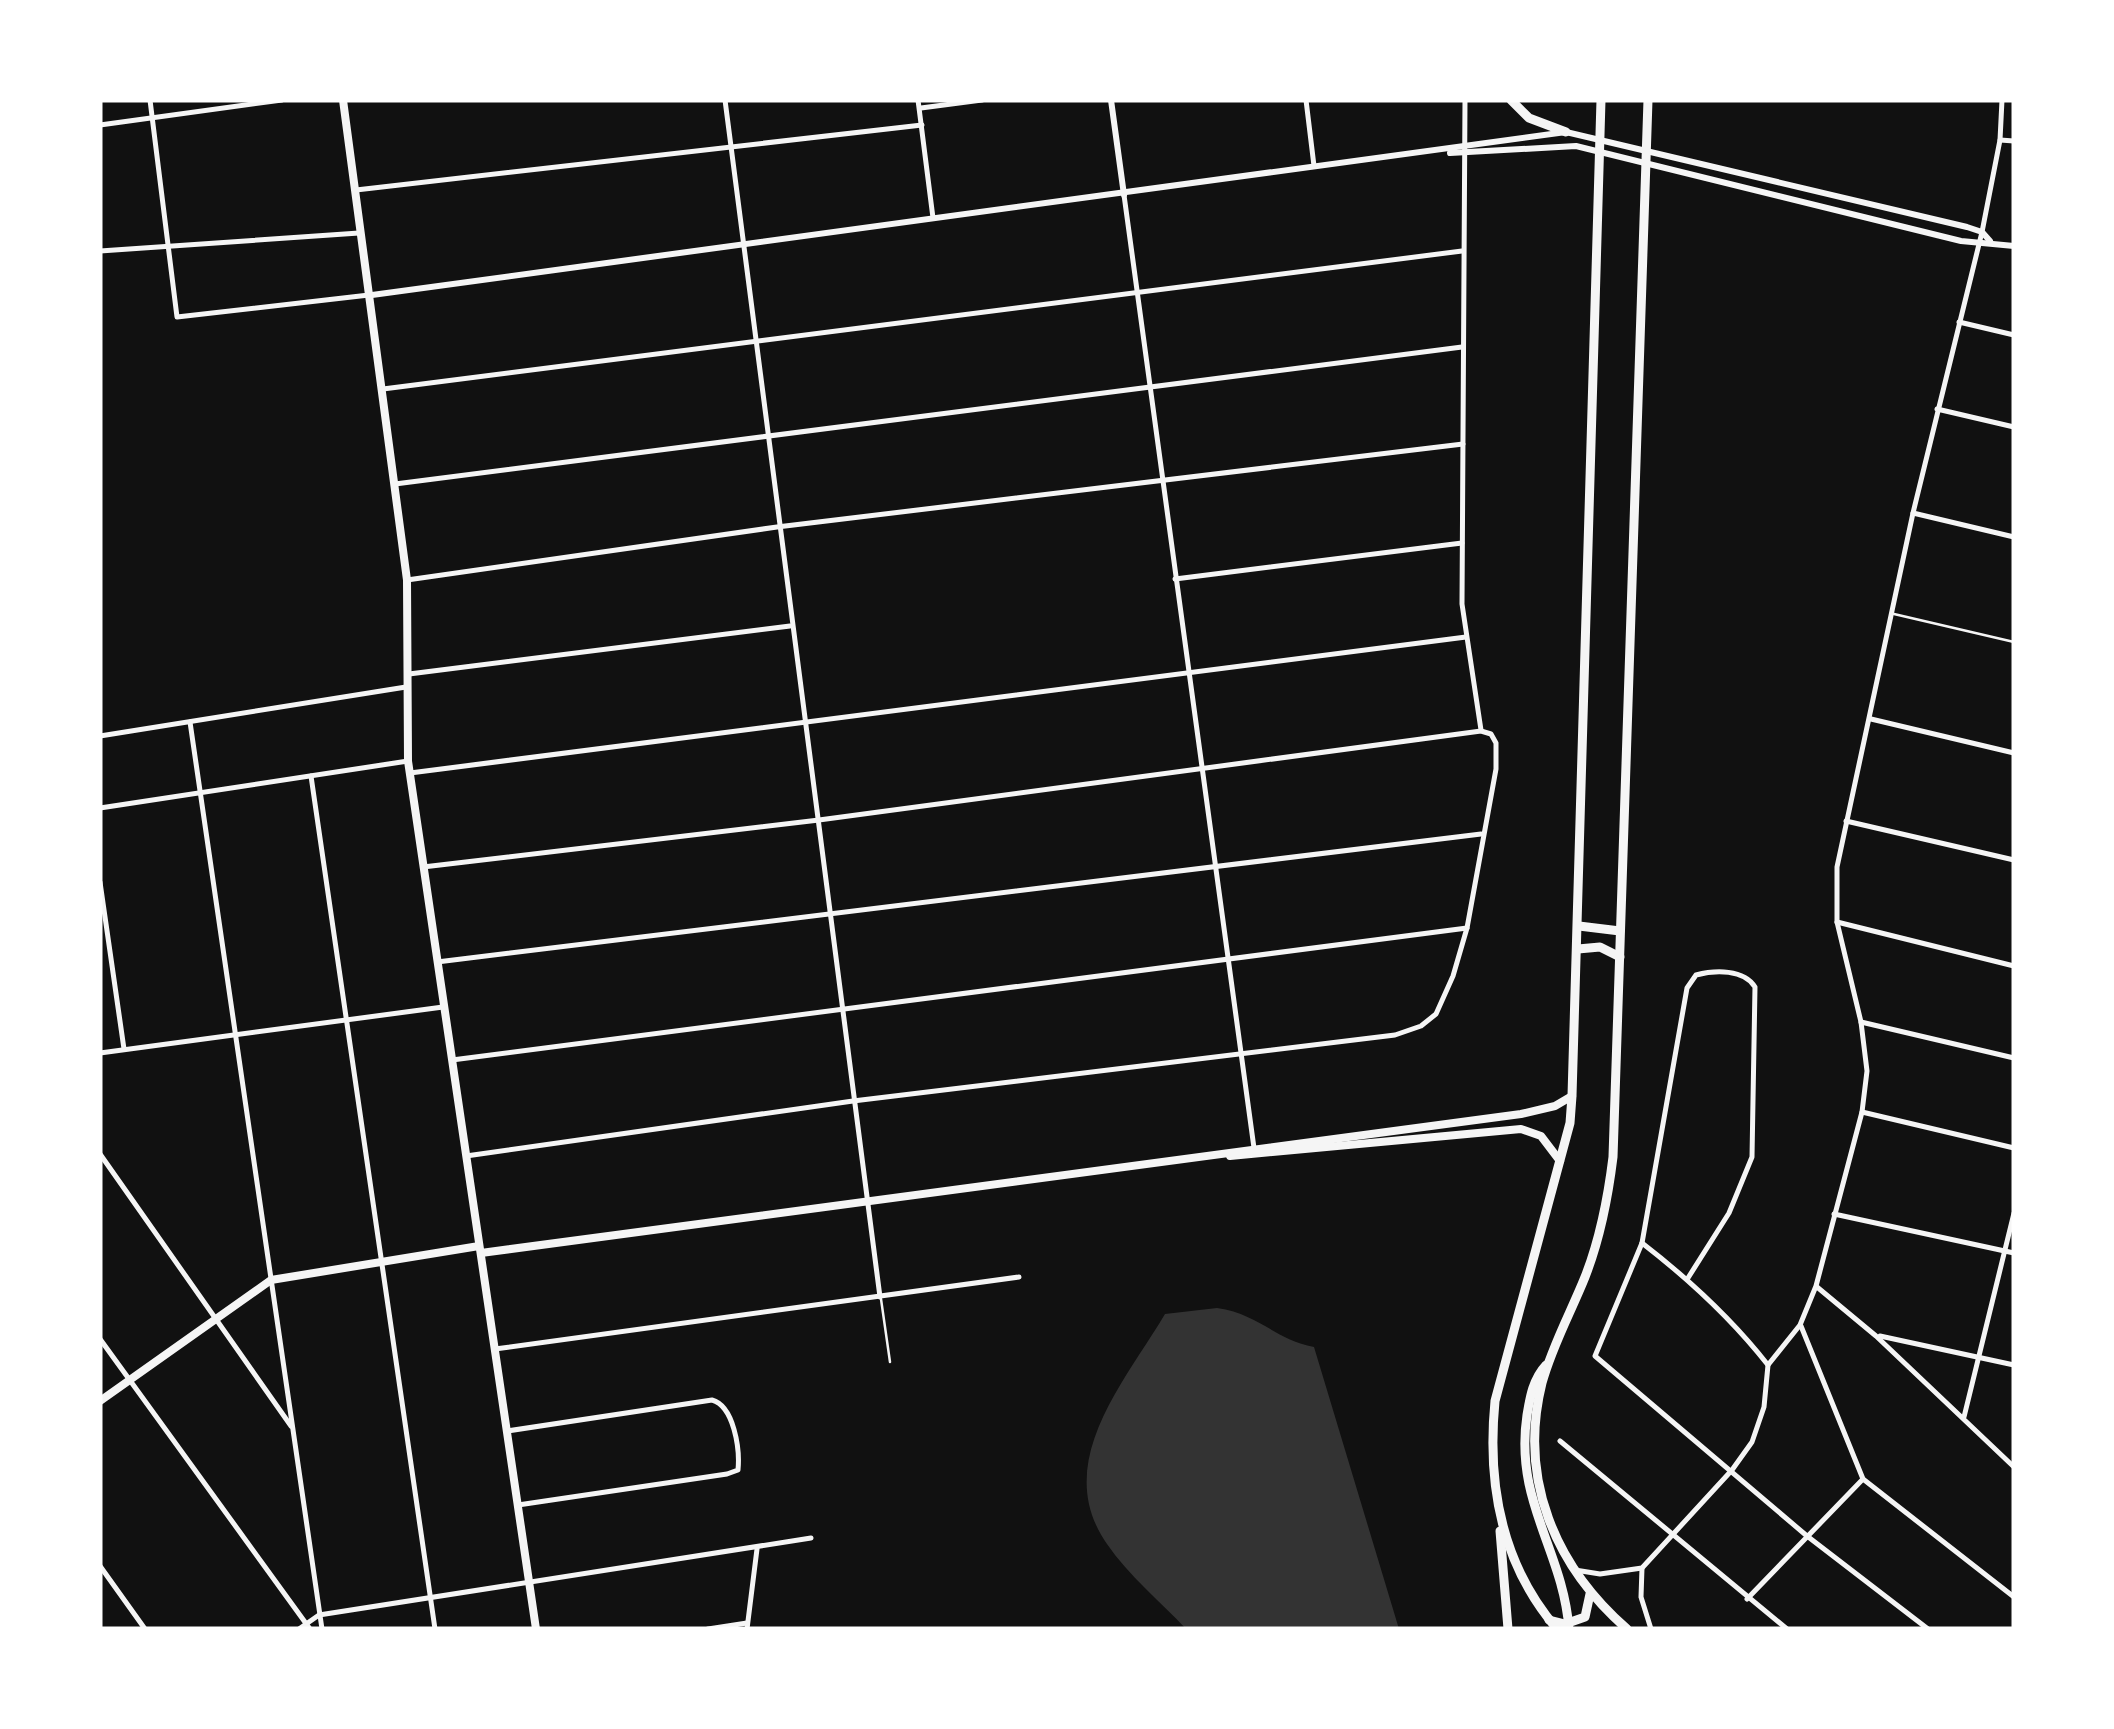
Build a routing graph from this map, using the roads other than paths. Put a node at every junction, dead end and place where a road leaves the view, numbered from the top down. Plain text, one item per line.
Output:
1 (150, 100) edge
2 (282, 100) edge
3 (343, 100) edge
4 (725, 100) edge
5 (982, 100) edge
6 (1111, 100) edge
7 (1306, 100) edge
8 (1465, 100) edge
9 (1512, 100) edge
10 (1601, 100) edge
11 (1648, 100) edge
12 (2002, 100) edge
13 (919, 104) edge
14 (152, 118) junction
15 (922, 125) junction
16 (100, 126) edge
17 (1572, 132) junction
18 (2000, 140) junction
19 (2014, 141) edge
20 (731, 148) junction
21 (1464, 151) junction
22 (1315, 170) junction
23 (356, 190) junction
24 (1124, 195) junction
25 (933, 221) junction
26 (1982, 232) junction
27 (362, 233) junction
28 (1990, 240) junction
29 (744, 244) junction
30 (1979, 244) junction
31 (168, 246) junction
32 (2014, 246) edge
33 (100, 251) edge
34 (1462, 251) junction
35 (1136, 291) junction
36 (372, 295) junction
37 (1959, 322) junction
38 (2014, 334) edge
39 (756, 340) junction
40 (1462, 346) junction
41 (1149, 388) junction
42 (383, 389) junction
43 (1937, 409) junction
44 (2014, 427) edge
45 (768, 437) junction
46 (1463, 444) junction
47 (1163, 483) junction
48 (396, 484) junction
49 (1912, 513) junction
50 (778, 528) junction
51 (2014, 537) edge
52 (1462, 543) junction
53 (1176, 579) junction
54 (406, 580) junction
55 (1892, 614) junction
56 (791, 626) junction
57 (1466, 637) junction
58 (2014, 642) edge
59 (1188, 674) junction
60 (406, 675) junction
61 (406, 686) junction
62 (805, 719) junction
63 (1871, 719) junction
64 (190, 722) junction
65 (1485, 731) junction
66 (100, 736) edge
67 (2014, 753) edge
68 (408, 761) junction
69 (1200, 770) junction
70 (410, 773) junction
71 (311, 776) junction
72 (201, 793) junction
73 (100, 808) edge
74 (819, 820) junction
75 (1846, 821) junction
76 (1481, 834) junction
77 (2014, 860) edge
78 (1215, 864) junction
79 (422, 867) junction
80 (100, 882) edge
81 (831, 914) junction
82 (1837, 922) junction
83 (1579, 926) junction
84 (1467, 928) junction
85 (1620, 932) junction
86 (1578, 949) junction
87 (1620, 957) junction
88 (1227, 959) junction
89 (437, 962) junction
90 (2014, 966) edge
91 (443, 1007) junction
92 (843, 1009) junction
93 (347, 1018) junction
94 (1861, 1022) junction
95 (234, 1034) junction
96 (124, 1049) junction
97 (1239, 1052) junction
98 (100, 1053) edge
99 (2014, 1058) edge
100 (452, 1060) junction
101 (1572, 1096) junction
102 (853, 1101) junction
103 (1862, 1112) junction
104 (2014, 1148) edge
105 (1255, 1152) junction
106 (100, 1154) edge
107 (466, 1156) junction
108 (1560, 1161) junction
109 (868, 1201) junction
110 (2014, 1213) edge
111 (1834, 1214) junction
112 (1642, 1243) junction
113 (480, 1250) junction
114 (2005, 1251) junction
115 (2014, 1253) edge
116 (380, 1259) junction
117 (1020, 1277) dead end
118 (1688, 1278) junction
119 (271, 1280) junction
120 (1816, 1286) junction
121 (880, 1297) junction
122 (214, 1316) junction
123 (1800, 1324) junction
124 (1876, 1336) junction
125 (100, 1339) edge
126 (496, 1349) junction
127 (1979, 1357) junction
128 (890, 1362) dead end
129 (1548, 1363) junction
130 (1768, 1365) junction
131 (2014, 1365) edge
132 (129, 1379) junction
133 (100, 1400) edge
134 (1964, 1417) junction
135 (293, 1428) junction
136 (507, 1431) junction
137 (1560, 1441) dead end
138 (2014, 1467) edge
139 (1732, 1470) junction
140 (1863, 1479) junction
141 (518, 1505) junction
142 (1500, 1523) junction
143 (1673, 1536) junction
144 (1807, 1536) junction
145 (811, 1538) dead end
146 (757, 1549) junction
147 (100, 1566) edge
148 (1642, 1568) junction
149 (1572, 1569) junction
150 (529, 1582) junction
151 (1590, 1594) junction
152 (430, 1596) junction
153 (2014, 1597) edge
154 (1746, 1599) junction
155 (319, 1614) junction
156 (1553, 1625) edge
157 (308, 1626) edge
158 (747, 1626) edge
159 (146, 1629) edge
160 (299, 1629) edge
161 (322, 1629) edge
162 (436, 1629) edge
163 (536, 1629) edge
164 (708, 1629) edge
165 (1508, 1629) edge
166 (1570, 1629) edge
167 (1627, 1629) edge
168 (1651, 1629) edge
169 (1787, 1629) edge
170 (1928, 1629) edge

1 - 14 street
2 - 14 street
3 - 23 main road
4 - 20 street
5 - 13 street
6 - 24 street
7 - 22 street
8 - 21 street
9 - 17 highway
10 - 83 highway
11 - 85 highway
12 - 18 street
13 - 15 street
14 - 16 street
14 - 31 street
15 - 20 street
15 - 25 street
17 - 21 street
17 - 26 street
18 - 19 street
18 - 26 street
20 - 23 street
20 - 29 street
21 - 22 street
21 - 30 street
21 - 34 street
22 - 24 street
23 - 27 main road
24 - 25 street
24 - 35 street
25 - 29 street
26 - 28 street
26 - 30 street
27 - 31 street
27 - 36 main road
28 - 30 street
28 - 32 street
29 - 36 street
29 - 39 street
30 - 37 street
31 - 33 street
31 - 36 street
34 - 35 street
34 - 40 street
35 - 39 street
35 - 41 street
36 - 42 main road
37 - 38 street
37 - 43 street
39 - 42 street
39 - 45 street
40 - 41 street
40 - 46 street
41 - 45 street
41 - 47 street
42 - 48 main road
43 - 44 street
43 - 49 street
45 - 48 street
45 - 50 street
46 - 47 street
46 - 52 street
47 - 50 street
47 - 53 street
48 - 54 main road
49 - 51 street
49 - 55 street
50 - 54 street
50 - 56 street
52 - 53 street
52 - 57 street
53 - 59 street
54 - 60 main road
55 - 58 lane
55 - 63 street
56 - 60 street
56 - 62 street
57 - 59 street
57 - 65 street
59 - 62 street
59 - 69 street
60 - 61 main road
61 - 64 street
61 - 68 main road
62 - 70 street
62 - 74 street
63 - 67 street
63 - 75 street
64 - 66 street
64 - 72 street
65 - 69 street
65 - 76 street
68 - 70 main road
68 - 71 street
69 - 74 street
69 - 78 street
70 - 79 main road
71 - 72 street
71 - 93 street
72 - 73 street
72 - 95 street
74 - 79 street
74 - 81 street
75 - 77 street
75 - 82 street
76 - 78 street
76 - 84 street
78 - 81 street
78 - 88 street
79 - 89 main road
80 - 96 street
81 - 89 street
81 - 92 street
82 - 90 street
82 - 94 street
83 - 85 highway
83 - 86 highway
84 - 88 street
84 - 97 street
85 - 87 highway
86 - 87 highway
86 - 101 highway
87 - 129 highway
88 - 92 street
88 - 97 street
89 - 91 main road
91 - 93 street
91 - 100 main road
92 - 100 street
92 - 102 street
93 - 95 street
93 - 116 street
94 - 99 street
94 - 103 street
95 - 96 street
95 - 119 street
96 - 98 street
97 - 102 street
97 - 105 street
100 - 107 main road
101 - 105 main road
101 - 108 highway
102 - 107 street
102 - 109 street
103 - 104 street
103 - 111 street
105 - 108 main road
105 - 109 main road
106 - 122 street
107 - 113 main road
108 - 142 highway
109 - 113 main road
109 - 121 street
110 - 114 street
111 - 114 street
111 - 120 street
112 - 118 street
112 - 118 street
112 - 139 street
113 - 116 main road
113 - 126 main road
114 - 115 street
114 - 127 street
116 - 119 main road
116 - 152 street
117 - 121 street
118 - 130 street
119 - 122 main road
119 - 135 street
120 - 123 street
120 - 124 street
121 - 126 street
121 - 128 lane
122 - 132 main road
122 - 135 street
123 - 130 street
123 - 140 street
124 - 127 street
124 - 134 street
125 - 132 street
126 - 136 main road
127 - 131 street
127 - 134 street
129 - 149 highway
129 - 166 highway
130 - 139 street
132 - 133 main road
132 - 157 street
134 - 138 street
135 - 155 street
136 - 141 main road
136 - 141 street
137 - 143 street
139 - 143 street
139 - 144 street
140 - 144 street
140 - 153 street
141 - 150 main road
142 - 156 highway
142 - 165 highway
143 - 148 street
143 - 154 street
144 - 154 street
144 - 170 street
145 - 146 street
146 - 150 street
146 - 158 street
147 - 159 street
148 - 149 street
148 - 168 street
149 - 151 highway
150 - 152 street
150 - 163 main road
151 - 156 highway
151 - 167 highway
152 - 155 street
152 - 162 street
154 - 169 street
155 - 157 street
155 - 161 street
157 - 160 street
158 - 164 street

